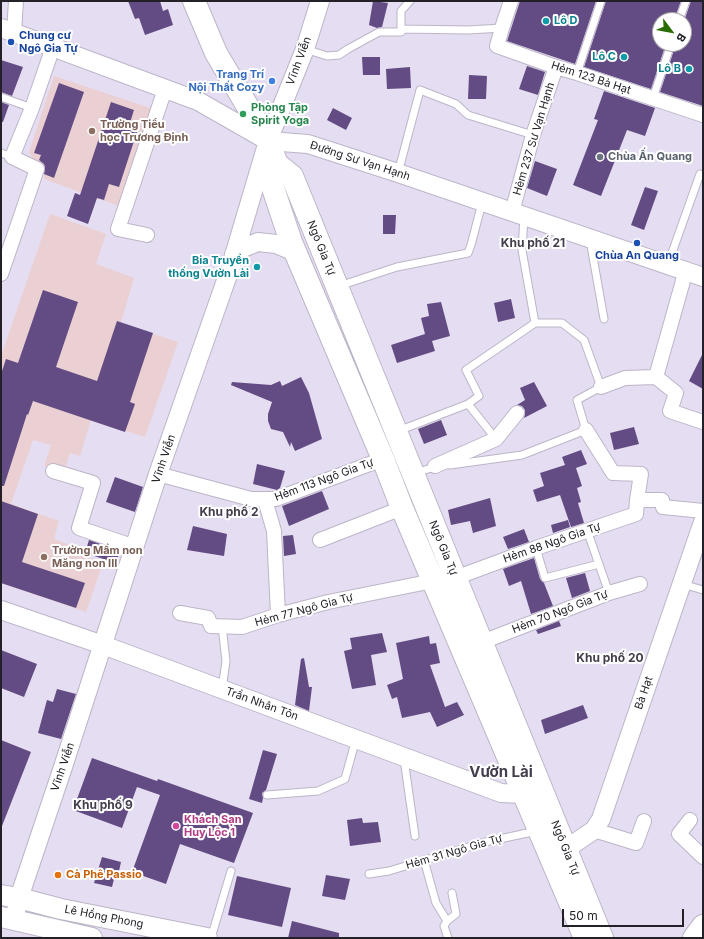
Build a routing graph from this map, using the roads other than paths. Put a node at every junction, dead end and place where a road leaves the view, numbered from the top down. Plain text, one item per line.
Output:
1 (16, 1) edge
2 (194, 1) edge
3 (320, 1) edge
4 (410, 1) edge
5 (511, 1) edge
6 (601, 1) edge
7 (686, 1) edge
8 (682, 12) edge
9 (502, 28) junction
10 (8, 30) edge
11 (401, 32) junction
12 (53, 47) junction
13 (305, 49) junction
14 (668, 52) edge
15 (556, 67) junction
16 (577, 73) junction
17 (165, 89) junction
18 (1, 97) edge
19 (653, 98) junction
20 (32, 108) junction
21 (703, 115) edge
22 (533, 134) junction
23 (268, 141) junction
24 (6, 155) edge
25 (277, 164) junction
26 (398, 173) junction
27 (701, 174) edge
28 (483, 202) junction
29 (518, 214) junction
30 (147, 235) dead end
31 (590, 238) junction
32 (295, 252) junction
33 (234, 254) junction
34 (668, 264) junction
35 (686, 270) junction
36 (1, 274) edge
37 (703, 277) edge
38 (337, 287) junction
39 (604, 319) dead end
40 (535, 323) junction
41 (656, 377) junction
42 (601, 387) junction
43 (468, 404) junction
44 (517, 413) dead end
45 (703, 422) edge
46 (586, 430) junction
47 (396, 432) junction
48 (496, 440) junction
49 (383, 459) junction
50 (435, 466) junction
51 (53, 471) dead end
52 (158, 474) junction
53 (413, 474) junction
54 (265, 500) junction
55 (637, 500) junction
56 (402, 508) junction
57 (703, 511) edge
58 (703, 522) edge
59 (588, 530) junction
60 (320, 540) dead end
61 (135, 546) junction
62 (536, 548) junction
63 (599, 564) junction
64 (456, 578) junction
65 (433, 581) junction
66 (640, 584) dead end
67 (682, 584) junction
68 (703, 590) edge
69 (609, 593) junction
70 (1, 610) edge
71 (180, 614) dead end
72 (278, 615) junction
73 (222, 626) junction
74 (482, 642) junction
75 (103, 645) junction
76 (222, 689) junction
77 (356, 739) junction
78 (404, 757) junction
79 (523, 794) junction
80 (267, 795) dead end
81 (690, 820) dead end
82 (644, 821) dead end
83 (539, 830) junction
84 (594, 830) junction
85 (415, 836) dead end
86 (566, 849) junction
87 (703, 857) edge
88 (424, 860) junction
89 (231, 871) dead end
90 (369, 874) dead end
91 (452, 894) dead end
92 (10, 896) edge
93 (8, 918) edge
94 (447, 921) junction
95 (703, 926) edge
96 (92, 938) edge
97 (207, 938) edge
98 (211, 938) edge
99 (448, 938) edge
100 (585, 938) edge
101 (602, 938) edge
102 (694, 938) edge

1 - 10 street
2 - 23 main road, Ngô Gia Tự
3 - 13 street, Vĩnh Viễn
4 - 11 lane
5 - 9 street
6 - 16 lane
7 - 8 lane
9 - 11 lane
9 - 15 street, Hẻm 123 Bà Hạt
10 - 12 street, Đường Sư Vạn Hạnh
11 - 13 lane
12 - 17 street, Đường Sư Vạn Hạnh
12 - 20 street
13 - 23 street, Vĩnh Viễn
14 - 19 lane
15 - 16 street, Hẻm 123 Bà Hạt
15 - 22 street, Hẻm 237 Sư Vạn Hạnh
16 - 19 street, Hẻm 123 Bà Hạt
17 - 23 street, Đường Sư Vạn Hạnh
17 - 30 street
18 - 20 lane
19 - 21 street, Hẻm 123 Bà Hạt
20 - 24 street
22 - 26 lane
22 - 29 street, Hẻm 237 Sư Vạn Hạnh
23 - 25 main road, Ngô Gia Tự
23 - 26 street, Đường Sư Vạn Hạnh
23 - 33 street, Vĩnh Viễn
24 - 36 street
25 - 32 main road, Ngô Gia Tự
25 - 38 main road, Ngô Gia Tự
26 - 28 street, Đường Sư Vạn Hạnh
27 - 34 lane
28 - 29 street, Đường Sư Vạn Hạnh
28 - 38 lane
29 - 31 street, Đường Sư Vạn Hạnh
29 - 40 lane
31 - 34 street, Đường Sư Vạn Hạnh
31 - 39 lane
32 - 33 street
32 - 49 main road, Ngô Gia Tự
33 - 52 street, Vĩnh Viễn
34 - 35 street, Đường Sư Vạn Hạnh
35 - 37 street, Đường Sư Vạn Hạnh
35 - 41 street
38 - 47 main road, Ngô Gia Tự
40 - 42 lane
40 - 43 lane
41 - 42 street
41 - 45 street
42 - 46 lane
43 - 47 lane
43 - 48 lane
44 - 48 street
46 - 50 lane
46 - 55 street
47 - 53 main road, Ngô Gia Tự
48 - 50 street
49 - 54 street, Hẻm 113 Ngô Gia Tự
49 - 56 main road, Ngô Gia Tự
50 - 53 lane
51 - 61 street
52 - 54 street, Hẻm 113 Ngô Gia Tự
52 - 61 street, Vĩnh Viễn
53 - 64 main road, Ngô Gia Tự
54 - 72 street
55 - 57 street
55 - 59 street, Hẻm 88 Ngô Gia Tự
56 - 60 street
56 - 65 main road, Ngô Gia Tự
58 - 67 street, Bà Hạt
59 - 62 street, Hẻm 88 Ngô Gia Tự
59 - 63 lane
61 - 75 street, Vĩnh Viễn
62 - 63 lane
62 - 64 street, Hẻm 88 Ngô Gia Tự
63 - 69 lane
64 - 74 main road, Ngô Gia Tự
65 - 72 street, Hẻm 77 Ngô Gia Tự
65 - 79 main road, Ngô Gia Tự
66 - 69 street, Hẻm 70 Ngô Gia Tự
67 - 68 lane
67 - 84 street, Bà Hạt
69 - 74 street, Hẻm 70 Ngô Gia Tự
70 - 75 street, Trần Nhân Tôn
71 - 73 street, Hẻm 77 Ngô Gia Tự
72 - 73 street, Hẻm 77 Ngô Gia Tự
73 - 76 lane
74 - 86 main road, Ngô Gia Tự
75 - 76 street, Trần Nhân Tôn
75 - 92 street, Vĩnh Viễn
76 - 77 street, Trần Nhân Tôn
77 - 78 street, Trần Nhân Tôn
77 - 80 lane
78 - 79 street, Trần Nhân Tôn
78 - 85 lane
79 - 83 main road, Ngô Gia Tự
81 - 87 street
82 - 84 street
83 - 88 lane, Hẻm 31 Ngô Gia Tự
83 - 100 main road, Ngô Gia Tự
84 - 86 street, Bà Hạt
86 - 101 main road, Ngô Gia Tự
88 - 90 lane, Hẻm 31 Ngô Gia Tự
88 - 94 lane
89 - 98 lane
91 - 94 lane
92 - 93 street, Vĩnh Viễn
92 - 97 main road, Lê Hồng Phong
93 - 96 main road, Lê Hồng Phong
94 - 99 lane
95 - 102 main road

